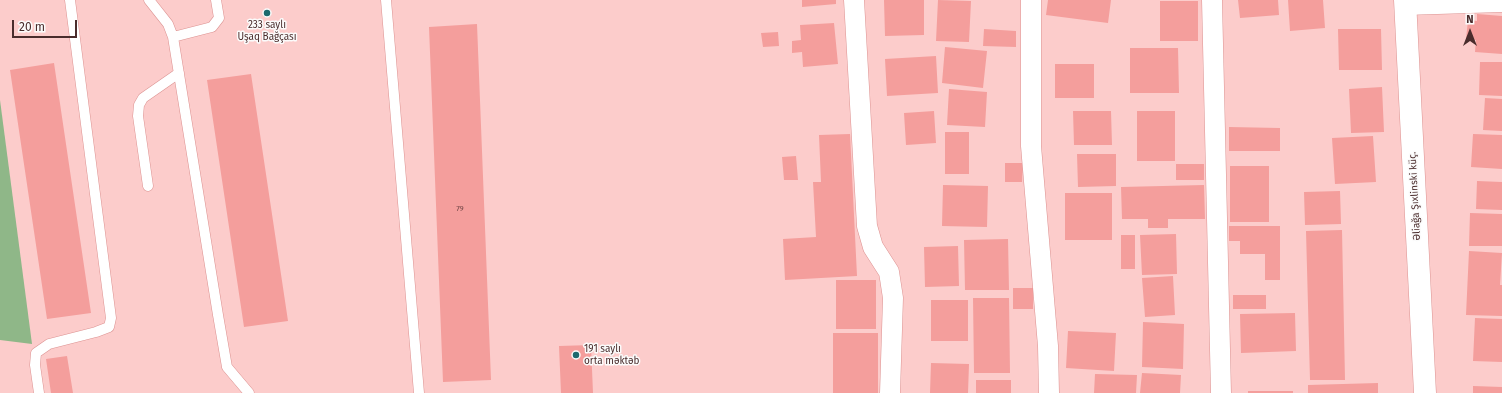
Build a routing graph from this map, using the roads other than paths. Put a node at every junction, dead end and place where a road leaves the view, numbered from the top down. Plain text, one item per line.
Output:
1 (70, 0) edge
2 (149, 0) edge
3 (216, 0) edge
4 (386, 0) edge
5 (854, 0) edge
6 (1030, 0) edge
7 (1212, 0) edge
8 (1502, 2) edge
9 (1405, 3) edge
10 (174, 37) junction
11 (179, 73) junction
12 (148, 186) dead end
13 (39, 393) edge
14 (249, 393) edge
15 (418, 393) edge
16 (890, 393) edge
17 (1049, 393) edge
18 (1221, 393) edge
19 (1425, 393) edge

1 - 13 lane
2 - 10 lane
3 - 10 lane
4 - 15 lane
5 - 16 street
6 - 17 street
7 - 18 street
8 - 9 street
9 - 19 main road, Əliağa Şıxlinski küç.
10 - 11 lane
11 - 12 lane
11 - 14 lane

